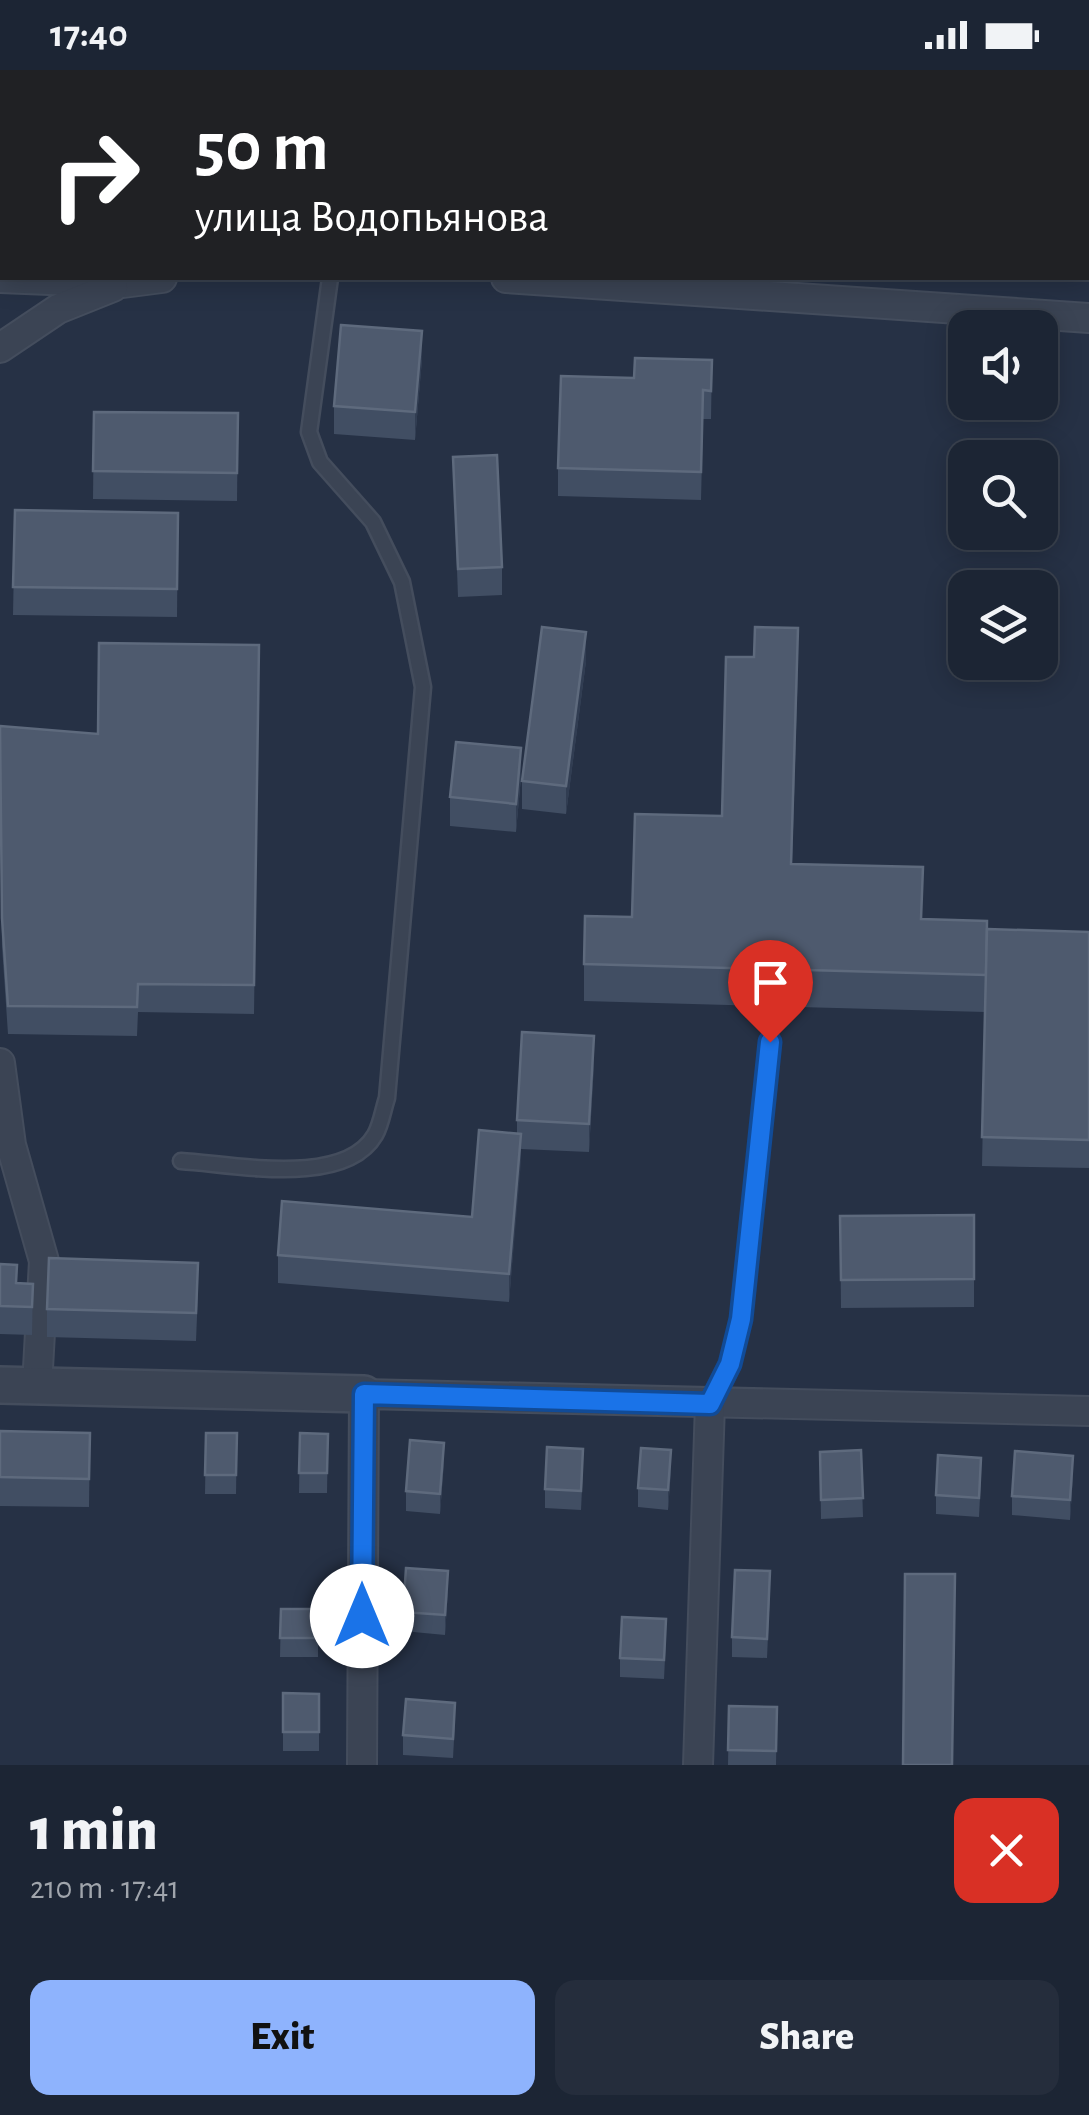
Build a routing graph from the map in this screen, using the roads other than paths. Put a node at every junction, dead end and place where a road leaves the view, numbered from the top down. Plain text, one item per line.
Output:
1 (122, 280) edge
2 (330, 280) edge
3 (535, 280) edge
4 (1089, 318) edge
5 (0, 348) edge
6 (770, 1042) dead end
7 (0, 1063) edge
8 (181, 1161) dead end
9 (0, 1386) edge
10 (37, 1386) junction
11 (364, 1394) junction
12 (710, 1404) junction
13 (1089, 1411) edge
14 (362, 1765) edge
15 (698, 1765) edge

1 - 5 street
2 - 8 lane
3 - 4 street
6 - 12 lane
7 - 10 street
9 - 10 street
10 - 11 street
11 - 12 street
11 - 14 street
12 - 13 street
12 - 15 street

